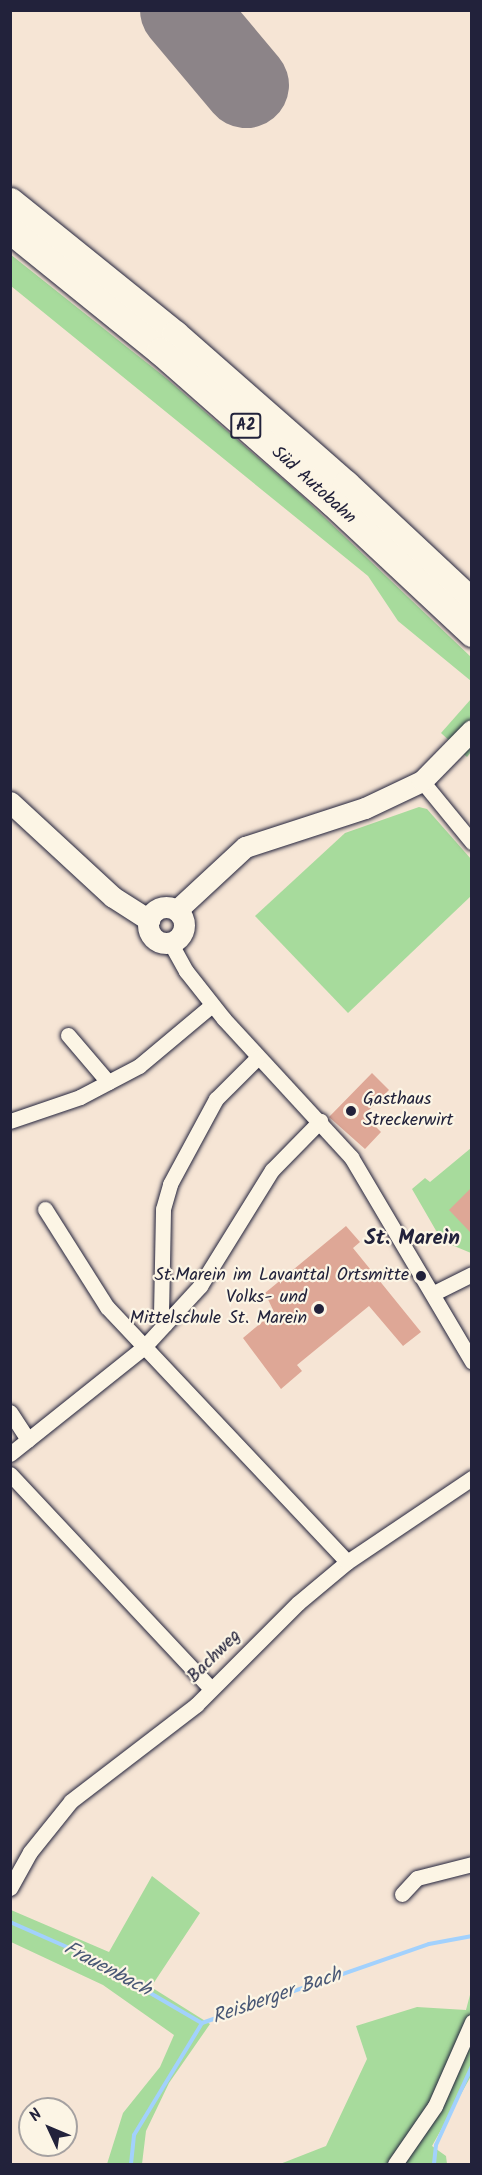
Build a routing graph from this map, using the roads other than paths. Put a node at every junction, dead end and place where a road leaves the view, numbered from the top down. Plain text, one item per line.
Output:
1 (10, 201) edge
2 (10, 230) edge
3 (471, 602) edge
4 (471, 633) edge
5 (471, 730) edge
6 (422, 781) junction
7 (10, 802) edge
8 (471, 842) edge
9 (177, 910) junction
10 (148, 920) junction
11 (171, 944) junction
12 (212, 1005) junction
13 (68, 1035) dead end
14 (257, 1058) junction
15 (108, 1082) junction
16 (10, 1121) edge
17 (320, 1121) junction
18 (45, 1209) dead end
19 (471, 1274) edge
20 (434, 1293) junction
21 (165, 1324) junction
22 (144, 1347) junction
23 (471, 1362) edge
24 (10, 1412) edge
25 (28, 1440) junction
26 (10, 1454) edge
27 (10, 1474) edge
28 (471, 1478) edge
29 (347, 1562) junction
30 (210, 1688) junction
31 (471, 1864) edge
32 (10, 1888) edge
33 (402, 1894) dead end
34 (471, 2022) edge
35 (394, 2164) edge

1 - 3 highway, Süd Autobahn / A2
2 - 4 highway, Süd Autobahn / A2
5 - 6 main road
6 - 8 street
6 - 9 main road
7 - 10 main road
9 - 10 main road
9 - 11 main road
10 - 11 main road
11 - 12 street
12 - 14 street
12 - 15 street
13 - 15 street
14 - 17 street
14 - 21 street
15 - 16 street
17 - 20 street
17 - 21 street
18 - 22 street
19 - 20 street
20 - 23 street
21 - 22 street
22 - 25 street
22 - 29 street
24 - 25 street
25 - 26 street
27 - 30 street
28 - 29 street, Bachweg
29 - 30 street, Bachweg
30 - 32 street, Bachweg
31 - 33 street
34 - 35 street

